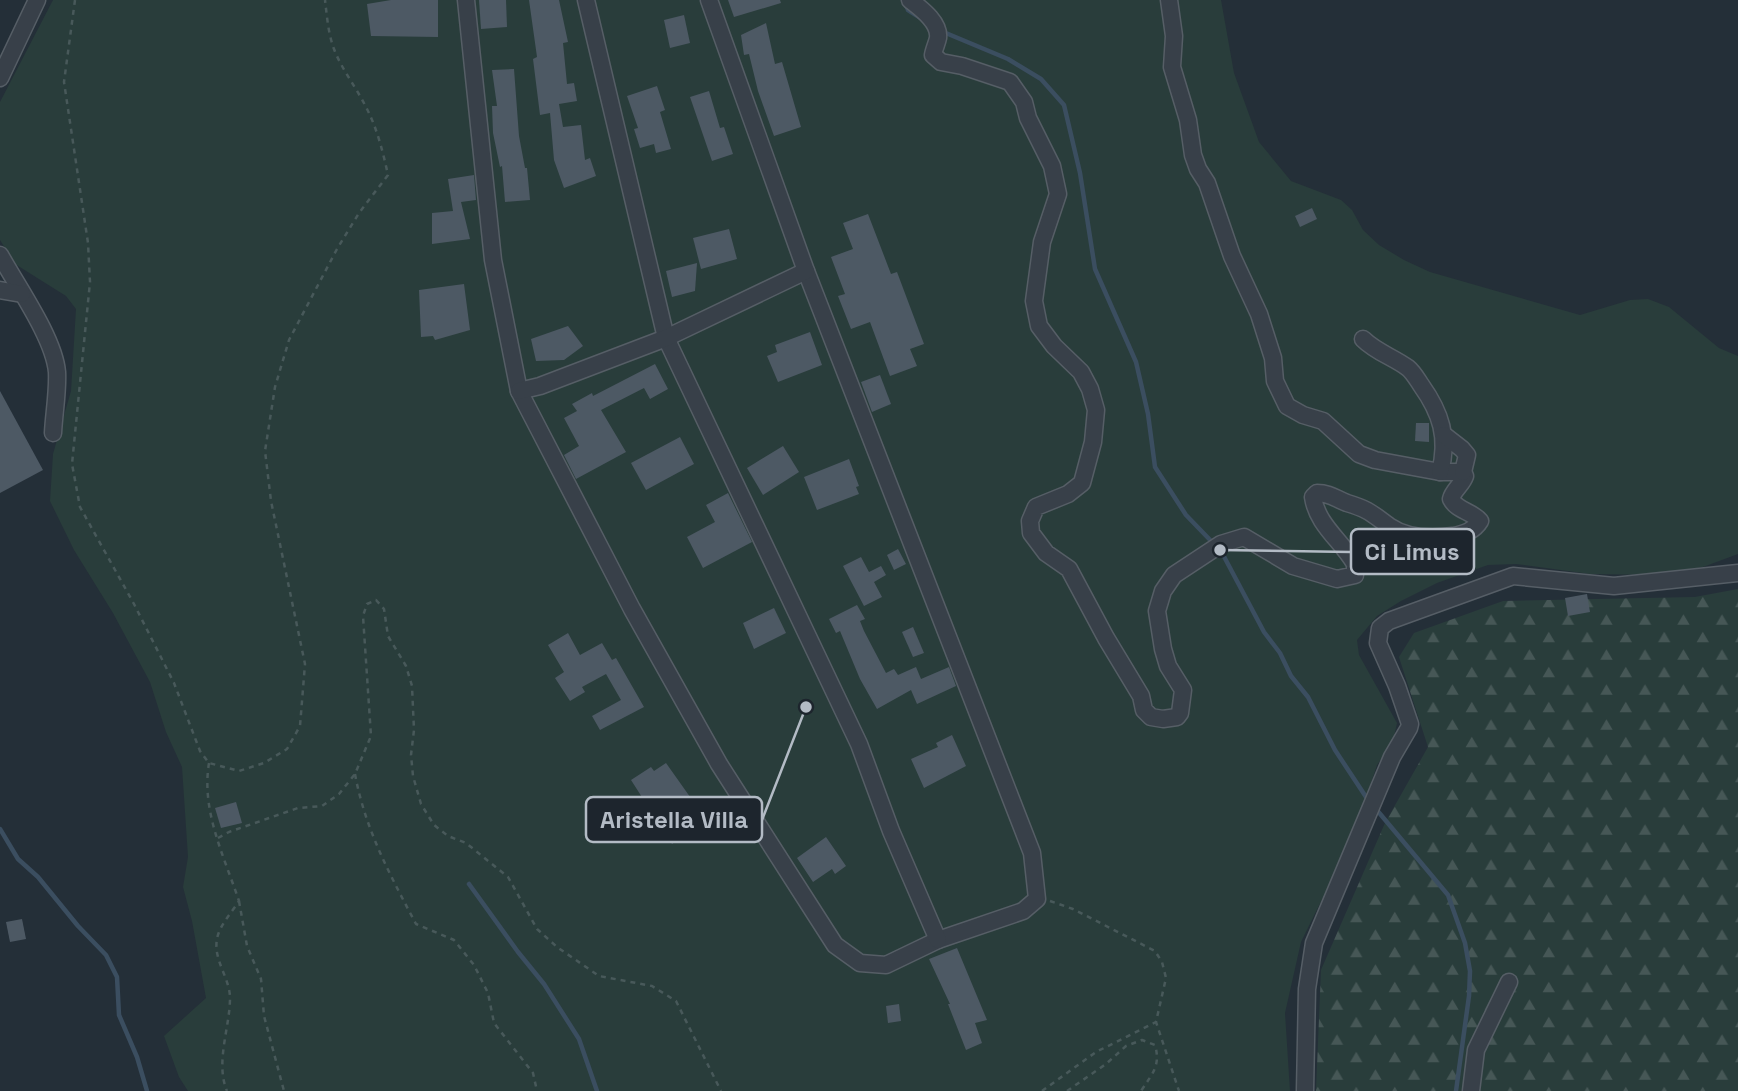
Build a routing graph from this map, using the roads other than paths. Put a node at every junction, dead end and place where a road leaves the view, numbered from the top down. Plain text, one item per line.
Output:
1 (37, 0) edge
2 (466, 0) edge
3 (586, 0) edge
4 (709, 0) edge
5 (910, 0) edge
6 (1169, 0) edge
7 (0, 78) edge
8 (0, 254) edge
9 (806, 271) junction
10 (0, 289) edge
11 (22, 295) junction
12 (666, 338) junction
13 (1363, 339) dead end
14 (520, 391) junction
15 (53, 433) dead end
16 (1444, 435) junction
17 (1440, 472) junction
18 (1463, 472) junction
19 (1738, 573) edge
20 (938, 940) junction
21 (1509, 982) dead end
22 (1305, 1091) edge
23 (1471, 1091) edge

1 - 7 street
2 - 14 street
3 - 12 street
4 - 9 street
5 - 18 street
6 - 17 street
8 - 11 street
9 - 12 street
9 - 20 street
10 - 11 street
11 - 15 street
12 - 14 street
12 - 20 street
13 - 16 street
14 - 20 street
16 - 17 street
16 - 18 street
17 - 18 street
19 - 22 street
21 - 23 street

